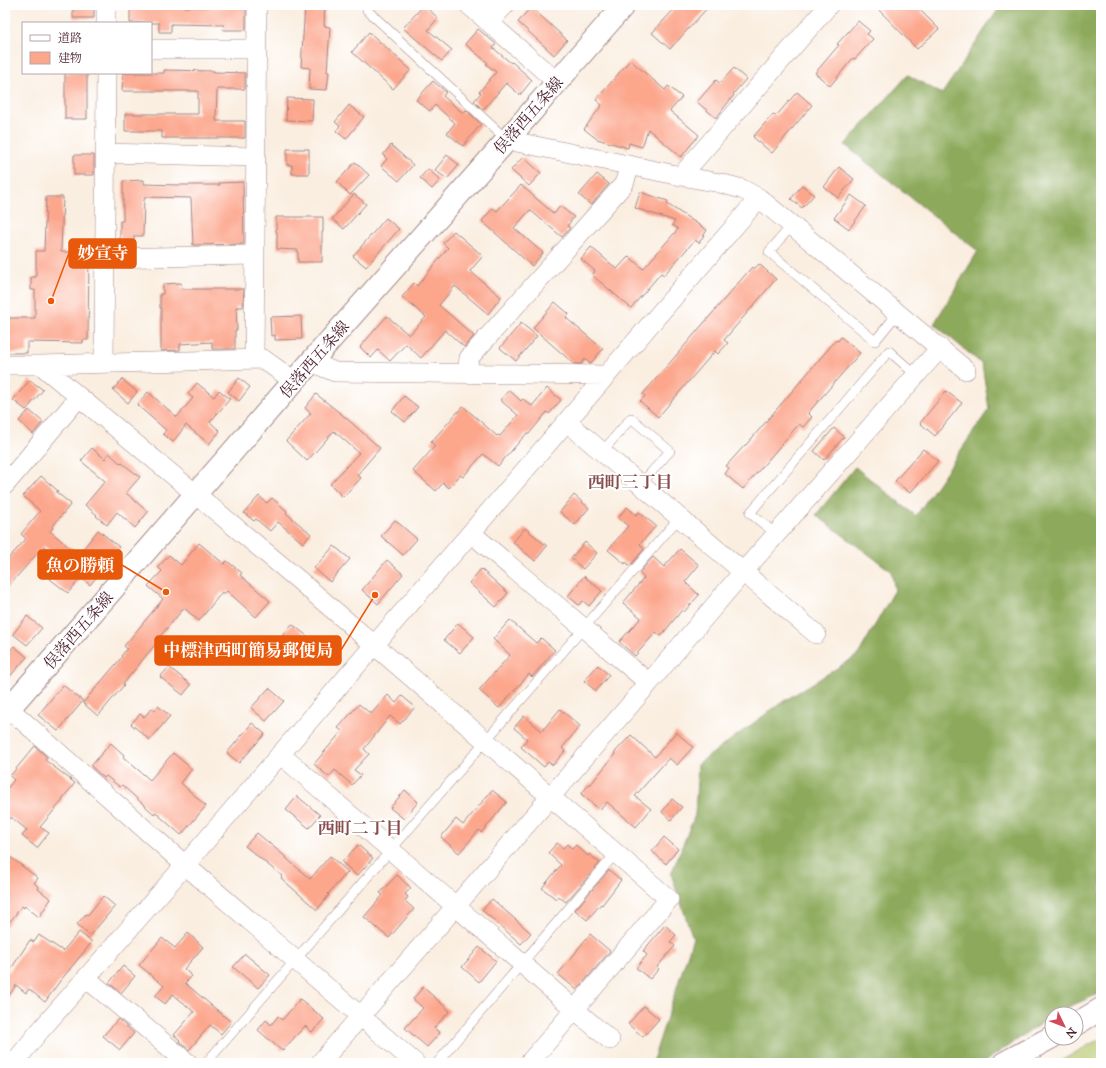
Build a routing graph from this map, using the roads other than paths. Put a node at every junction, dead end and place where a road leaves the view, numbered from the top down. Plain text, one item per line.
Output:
1 (106, 5) edge
2 (257, 5) edge
3 (469, 5) edge
4 (505, 5) edge
5 (624, 5) edge
6 (829, 5) edge
7 (367, 10) dead end
8 (106, 22) edge
9 (489, 22) junction
10 (152, 49) edge
11 (257, 49) junction
12 (106, 74) edge
13 (557, 82) junction
14 (507, 140) junction
15 (105, 153) junction
16 (256, 157) junction
17 (630, 165) junction
18 (682, 176) junction
19 (759, 198) junction
20 (792, 225) junction
21 (255, 255) junction
22 (104, 258) junction
23 (898, 314) junction
24 (940, 348) junction
25 (254, 359) junction
26 (311, 362) junction
27 (104, 363) junction
28 (5, 364) edge
29 (42, 365) junction
30 (966, 370) dead end
31 (467, 373) junction
32 (606, 375) junction
33 (916, 375) junction
34 (294, 381) junction
35 (79, 397) junction
36 (567, 422) junction
37 (602, 452) junction
38 (5, 485) edge
39 (640, 485) junction
40 (196, 494) junction
41 (679, 518) junction
42 (471, 533) junction
43 (776, 534) junction
44 (743, 572) junction
45 (584, 628) junction
46 (816, 634) dead end
47 (374, 645) junction
48 (649, 683) junction
49 (6, 709) edge
50 (485, 741) junction
51 (280, 754) junction
52 (550, 796) junction
53 (391, 850) junction
54 (616, 853) junction
55 (185, 865) junction
56 (455, 906) junction
57 (296, 960) junction
58 (522, 963) junction
59 (86, 978) junction
60 (575, 1009) junction
61 (1101, 1010) edge
62 (361, 1016) junction
63 (1084, 1020) edge
64 (610, 1040) dead end
65 (1044, 1041) edge
66 (14, 1063) edge
67 (188, 1063) edge
68 (206, 1063) edge
69 (320, 1063) edge
70 (415, 1063) edge
71 (436, 1063) edge
72 (529, 1063) edge
73 (1004, 1063) edge

1 - 8 street
2 - 11 street
3 - 9 street
4 - 9 street
5 - 13 main road, 俣落西五条線
6 - 18 street
7 - 14 lane
9 - 13 street
10 - 11 street
11 - 16 street
12 - 15 street
13 - 14 main road, 俣落西五条線
14 - 17 street
14 - 26 main road, 俣落西五条線
15 - 16 street
15 - 22 street
16 - 21 street
17 - 18 street
17 - 31 street
18 - 19 street
19 - 20 street
19 - 32 street
20 - 23 street
20 - 23 lane
21 - 22 street
21 - 25 street
22 - 27 street
23 - 24 street
24 - 30 street
24 - 33 street
25 - 27 street
25 - 34 street
26 - 31 street
26 - 34 main road, 俣落西五条線
27 - 29 street
28 - 29 street
29 - 35 street
31 - 32 street
32 - 36 street
33 - 43 street
33 - 43 lane
34 - 40 main road, 俣落西五条線
35 - 38 street
35 - 40 street
36 - 37 street
36 - 42 street
37 - 39 street
37 - 39 lane
39 - 41 street
40 - 47 street
40 - 49 main road, 俣落西五条線
41 - 44 street
41 - 45 lane
42 - 45 street
42 - 47 street
43 - 44 street
44 - 46 street
44 - 48 street
45 - 48 street
45 - 50 lane
47 - 50 street
47 - 51 street
48 - 52 street
49 - 55 street
50 - 52 street
50 - 53 lane
51 - 53 street
51 - 55 street
52 - 54 street
52 - 56 street
53 - 56 street
53 - 57 lane
54 - 58 lane
54 - 60 street
55 - 57 street
55 - 59 street
56 - 58 street
56 - 62 street
57 - 62 street
57 - 68 lane
58 - 60 street
58 - 71 lane
59 - 66 street
59 - 67 street
60 - 64 street
60 - 72 street
61 - 63 main road
62 - 69 street
62 - 70 street
65 - 73 main road

